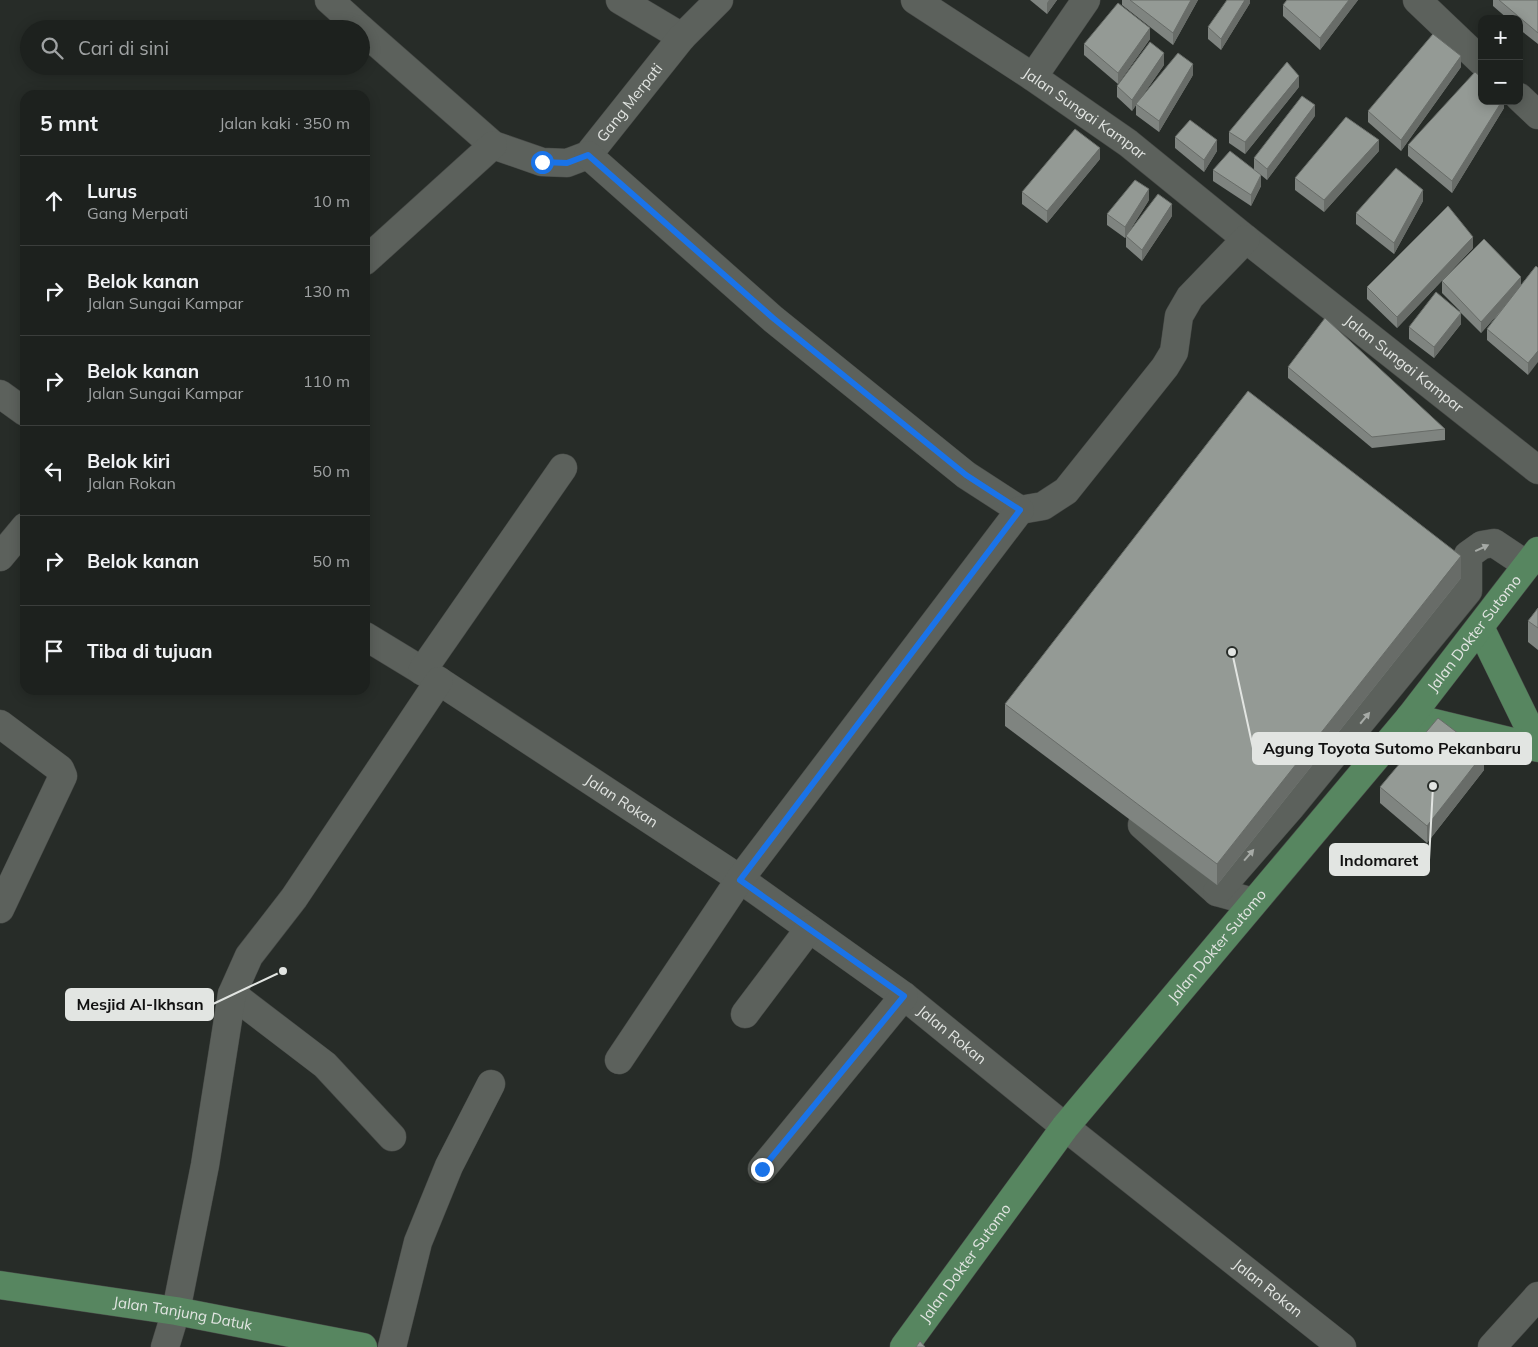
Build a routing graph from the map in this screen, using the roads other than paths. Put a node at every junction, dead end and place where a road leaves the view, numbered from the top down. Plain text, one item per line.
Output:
1 (329, 0) edge
2 (620, 0) edge
3 (719, 0) edge
4 (915, 0) edge
5 (1086, 0) edge
6 (1417, 0) edge
7 (351, 20) edge
8 (370, 37) edge
9 (682, 37) junction
10 (1480, 60) edge
11 (1033, 77) junction
12 (1523, 101) edge
13 (1538, 115) edge
14 (493, 145) junction
15 (588, 155) junction
16 (1246, 239) junction
17 (370, 256) edge
18 (0, 394) edge
19 (20, 408) edge
20 (563, 468) dead end
21 (1538, 470) edge
22 (1020, 510) junction
23 (20, 533) edge
24 (0, 558) edge
25 (1533, 558) edge
26 (1445, 574) edge
27 (1468, 591) junction
28 (1406, 623) edge
29 (1480, 626) junction
30 (370, 639) edge
31 (1429, 640) junction
32 (430, 676) junction
33 (1410, 717) junction
34 (0, 724) edge
35 (1538, 747) edge
36 (1123, 808) edge
37 (740, 880) junction
38 (1217, 892) junction
39 (1253, 902) junction
40 (0, 909) edge
41 (810, 928) junction
42 (232, 994) junction
43 (904, 996) junction
44 (745, 1014) dead end
45 (619, 1060) dead end
46 (491, 1084) dead end
47 (1065, 1127) junction
48 (392, 1137) dead end
49 (762, 1169) dead end
50 (0, 1286) edge
51 (1538, 1296) edge
52 (176, 1312) junction
53 (290, 1340) edge
54 (165, 1347) edge
55 (363, 1347) edge
56 (392, 1347) edge
57 (904, 1347) edge
58 (1342, 1347) edge
59 (1492, 1347) edge

1 - 7 street, Gang Merpati
2 - 9 street
3 - 9 street, Gang Merpati
4 - 11 street, Jalan Sungai Kampar
5 - 11 street
6 - 10 street
8 - 14 street, Gang Merpati
9 - 15 street, Gang Merpati
11 - 16 street, Jalan Sungai Kampar
12 - 13 street
14 - 15 street, Gang Merpati
14 - 17 street
15 - 22 street
16 - 21 street, Jalan Sungai Kampar
16 - 22 street
18 - 19 street
20 - 32 street
22 - 37 street
23 - 24 street
27 -> 25 street
25 - 29 main road, Jalan Dokter Sutomo
26 - 27 street
27 - 31 street
28 - 31 street
29 - 33 main road, Jalan Dokter Sutomo
29 - 35 main road
30 - 32 street, Jalan Rokan
38 -> 31 street
32 - 37 street, Jalan Rokan
32 - 42 street
33 - 35 main road
33 - 39 main road, Jalan Dokter Sutomo
34 - 40 street
36 - 38 street
37 - 41 street, Jalan Rokan
37 - 45 street
38 - 39 street
39 - 47 main road, Jalan Dokter Sutomo
41 - 43 street, Jalan Rokan
41 - 44 street
42 - 48 street
42 - 52 street
43 - 47 street, Jalan Rokan
43 - 49 street
46 - 56 street
47 - 57 main road, Jalan Dokter Sutomo
47 - 58 street, Jalan Rokan
50 - 52 main road, Jalan Tanjung Datuk
51 - 59 street
52 - 53 main road, Jalan Tanjung Datuk
52 - 54 street
53 - 55 main road, Jalan Tanjung Datuk

